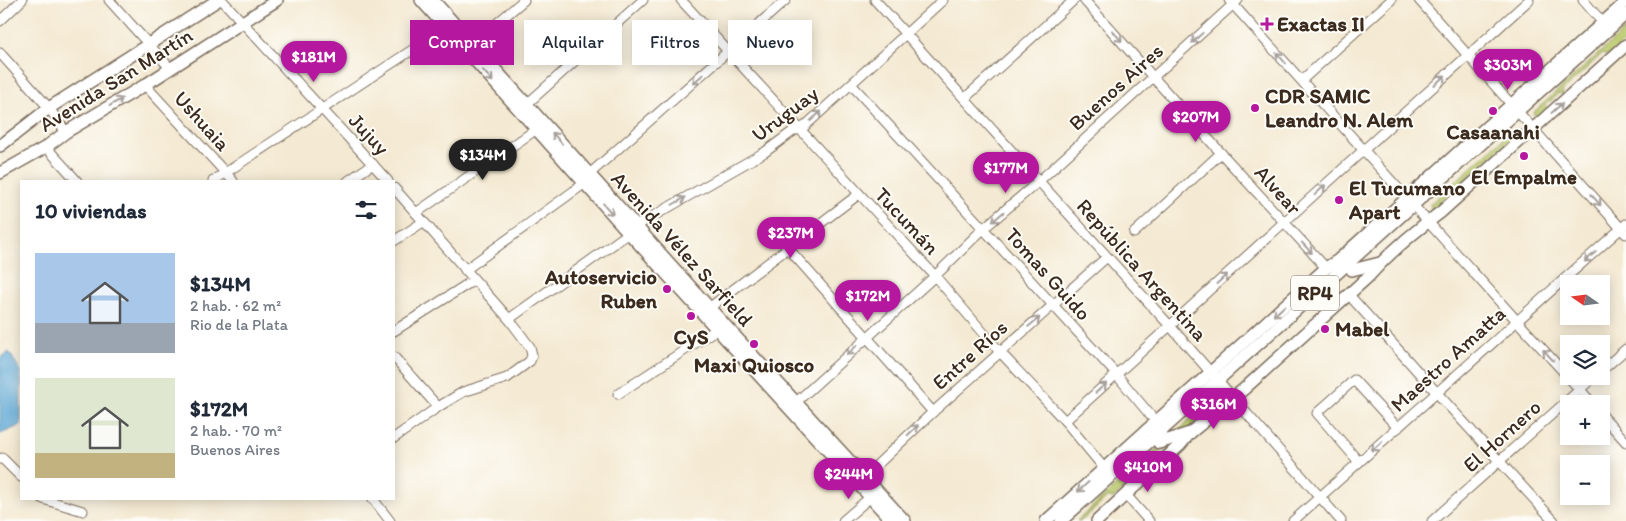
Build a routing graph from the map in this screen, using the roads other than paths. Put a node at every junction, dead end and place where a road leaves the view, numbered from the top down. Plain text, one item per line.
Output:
1 (22, 0) edge
2 (109, 0) edge
3 (220, 0) edge
4 (277, 0) edge
5 (421, 0) edge
6 (433, 0) edge
7 (524, 0) edge
8 (642, 0) edge
9 (680, 0) edge
10 (786, 0) edge
11 (875, 0) edge
12 (943, 0) edge
13 (1074, 0) edge
14 (1084, 0) edge
15 (1391, 0) edge
16 (1419, 0) edge
17 (1529, 0) edge
18 (1583, 0) edge
19 (1233, 2) edge
20 (1626, 2) edge
21 (1626, 14) edge
22 (0, 20) edge
23 (444, 20) edge
24 (447, 20) edge
25 (501, 20) edge
26 (764, 20) edge
27 (242, 22) junction
28 (1603, 23) junction
29 (1626, 24) edge
30 (905, 34) junction
31 (148, 44) junction
32 (1625, 48) edge
33 (410, 51) edge
34 (728, 52) joint
35 (0, 53) edge
36 (1468, 54) junction
37 (486, 65) edge
38 (493, 65) edge
39 (740, 65) edge
40 (170, 68) junction
41 (1153, 77) junction
42 (1302, 80) junction
43 (851, 84) junction
44 (144, 85) junction
45 (965, 98) junction
46 (527, 104) junction
47 (49, 108) junction
48 (322, 109) junction
49 (1518, 110) junction
50 (540, 126) junction
51 (1534, 128) junction
52 (799, 130) junction
53 (66, 132) junction
54 (0, 146) edge
55 (46, 147) junction
56 (1476, 149) junction
57 (1364, 150) junction
58 (1221, 153) junction
59 (1455, 156) junction
60 (374, 164) junction
61 (225, 173) junction
62 (0, 174) edge
63 (588, 179) junction
64 (76, 180) edge
65 (214, 180) edge
66 (232, 180) edge
67 (350, 180) edge
68 (387, 180) edge
69 (1039, 181) junction
70 (395, 189) edge
71 (858, 194) junction
72 (1413, 204) junction
73 (416, 213) junction
74 (423, 222) junction
75 (1428, 222) junction
76 (1284, 223) junction
77 (633, 229) junction
78 (984, 229) junction
79 (1624, 229) edge
80 (1134, 233) dead end
81 (395, 240) edge
82 (787, 247) junction
83 (1107, 257) junction
84 (1380, 263) junction
85 (1326, 268) junction
86 (465, 270) junction
87 (1352, 270) junction
88 (935, 276) junction
89 (474, 280) junction
90 (1349, 294) junction
91 (1053, 306) junction
92 (706, 309) junction
93 (509, 319) junction
94 (1517, 321) junction
95 (721, 326) junction
96 (1170, 326) junction
97 (395, 330) edge
98 (866, 337) junction
99 (1626, 349) edge
100 (1000, 351) junction
101 (395, 358) edge
102 (1610, 363) edge
103 (1116, 374) junction
104 (1216, 380) junction
105 (1585, 385) edge
106 (1580, 389) junction
107 (1437, 393) junction
108 (618, 394) dead end
109 (1585, 395) edge
110 (1232, 398) junction
111 (793, 405) junction
112 (438, 407) junction
113 (933, 412) junction
114 (1065, 420) junction
115 (1156, 422) junction
116 (1610, 424) edge
117 (1398, 428) junction
118 (1190, 433) junction
119 (395, 437) edge
120 (1626, 442) edge
121 (1159, 444) junction
122 (0, 459) edge
123 (1501, 461) junction
124 (1359, 462) junction
125 (1104, 468) junction
126 (20, 476) edge
127 (862, 480) junction
128 (874, 493) junction
129 (1126, 495) junction
130 (1319, 498) junction
131 (45, 500) edge
132 (374, 500) edge
133 (83, 511) dead end
134 (390, 521) edge
135 (843, 521) edge
136 (892, 521) edge
137 (905, 521) edge
138 (1046, 521) edge
139 (1061, 521) edge
140 (1072, 521) edge
141 (1097, 521) edge
142 (1149, 521) edge
143 (1294, 521) edge
144 (1341, 521) edge
145 (1432, 521) edge
146 (1554, 521) edge

1 - 22 street
2 - 31 street
3 - 27 street, Jujuy
3 - 31 main road, Avenida San Martín
4 - 27 main road, Avenida San Martín
5 - 23 main road, Avenida Vélez Sarfield
6 - 24 main road, Avenida Vélez Sarfield
7 - 25 street
8 - 46 street
9 - 34 street, Tucumán
10 - 26 street
11 - 30 street, República Argentina
12 - 30 street, Uruguay
13 - 45 street
14 -> 41 street, Alvear
15 - 42 street
16 - 36 street
17 - 36 street
18 - 28 street
19 -> 41 street, Buenos Aires
42 -> 19 street
20 - 28 main road
21 - 49 main road, RP4
27 - 40 main road, Avenida San Martín
27 - 48 street, Jujuy
28 - 49 main road
29 - 49 main road, RP4
30 - 43 street, Uruguay
30 - 45 street, República Argentina
31 - 40 street
31 - 47 main road, Avenida San Martín
51 -> 32 main road
33 - 48 street
34 -> 63 street
35 - 47 street
36 - 49 street
57 -> 36 street
37 -> 50 main road, Avenida Vélez Sarfield
38 - 46 main road, Avenida Vélez Sarfield
39 - 52 street, Tucumán
40 - 44 main road, Avenida San Martín
41 - 58 street, Alvear
41 - 69 street, Buenos Aires
42 - 57 street
52 -> 43 street, Uruguay
43 - 78 street, Tomas Guido
53 -> 44 main road, Avenida San Martín
44 - 61 street, Ushuaia
45 - 69 street, República Argentina
46 - 50 main road, Avenida Vélez Sarfield
47 - 53 street
47 - 54 main road, Avenida San Martín
48 - 60 street, Jujuy
48 - 61 street
49 - 51 street
49 - 56 main road, RP4
49 - 59 main road
49 - 72 main road, RP4
50 - 63 main road, Avenida Vélez Sarfield
50 - 73 street
51 - 75 main road
51 -> 79 street
52 - 71 street, Tucumán
77 -> 52 street, Uruguay
53 - 55 main road, Avenida San Martín
55 - 62 main road, Avenida San Martín
55 - 64 street
56 - 59 main road
56 - 72 main road, RP4
57 - 72 street
76 -> 57 street
58 - 76 street, Alvear
58 - 80 street
59 - 72 main road
60 - 67 street
60 - 68 street, Jujuy
61 - 65 street
61 - 66 street, Ushuaia
63 - 77 main road, Avenida Vélez Sarfield
63 - 86 street
69 -> 78 street, Buenos Aires
69 - 83 street, República Argentina
70 - 73 street
71 - 82 street
71 - 88 street, Tucumán
72 - 75 street
72 - 85 main road
72 - 87 main road, RP4
72 - 104 main road, RP4
73 - 74 street
74 - 81 street
74 - 86 street
75 - 84 main road
75 - 94 street
76 -> 85 street, Alvear
96 -> 76 street
77 - 92 main road, Avenida Vélez Sarfield
77 - 93 street, Uruguay
78 - 88 street, Buenos Aires
78 - 91 street, Tomas Guido
79 -> 94 street, Maestro Amatta
82 - 92 street
82 - 98 street
83 - 91 street, Entre Ríos
83 - 96 street, República Argentina
84 - 87 main road
84 - 90 main road
85 -> 104 main road
86 - 89 street
87 - 104 main road, RP4
88 - 98 street, Buenos Aires
88 - 100 street, Tucumán
89 - 93 street
89 - 97 street
90 - 107 street
90 - 110 main road
100 -> 91 street, Entre Ríos
91 - 103 street, Tomas Guido
92 - 95 main road, Avenida Vélez Sarfield
93 - 112 street
106 -> 94 street
94 - 107 street, Maestro Amatta
95 - 108 street
95 - 111 main road, Avenida Vélez Sarfield
96 - 103 street
96 - 104 street, República Argentina
98 -> 111 street, Buenos Aires
98 - 113 street
99 - 102 street
100 - 113 street, Entre Ríos
100 - 114 street, Tucumán
101 - 112 street
114 -> 103 street
103 - 115 street, Tomas Guido
104 - 110 street, República Argentina
104 - 115 main road
104 - 121 main road, RP4
104 - 139 main road, RP4
105 - 106 street, El Hornero
106 - 109 street
106 - 123 street, El Hornero
107 - 117 street, Maestro Amatta
107 - 123 street
110 - 118 main road
110 - 130 street, República Argentina
111 - 127 main road, Avenida Vélez Sarfield
112 - 119 street
127 -> 113 street, Entre Ríos
114 - 125 street, Tucumán
115 - 125 main road
116 - 120 street
117 -> 124 street, Maestro Amatta
117 - 124 street
118 - 121 main road
118 - 129 main road
121 - 140 main road, RP4
122 - 126 street
123 - 145 street, El Hornero
123 - 146 street
124 - 130 street, Maestro Amatta
125 -> 138 main road
127 - 128 main road, Avenida Vélez Sarfield
128 - 135 street
128 - 136 main road, Avenida Vélez Sarfield
128 - 137 main road, Avenida Vélez Sarfield
129 - 141 main road
129 - 142 street
130 - 143 street, Maestro Amatta
130 - 144 street, República Argentina
131 - 133 street
132 - 134 street

